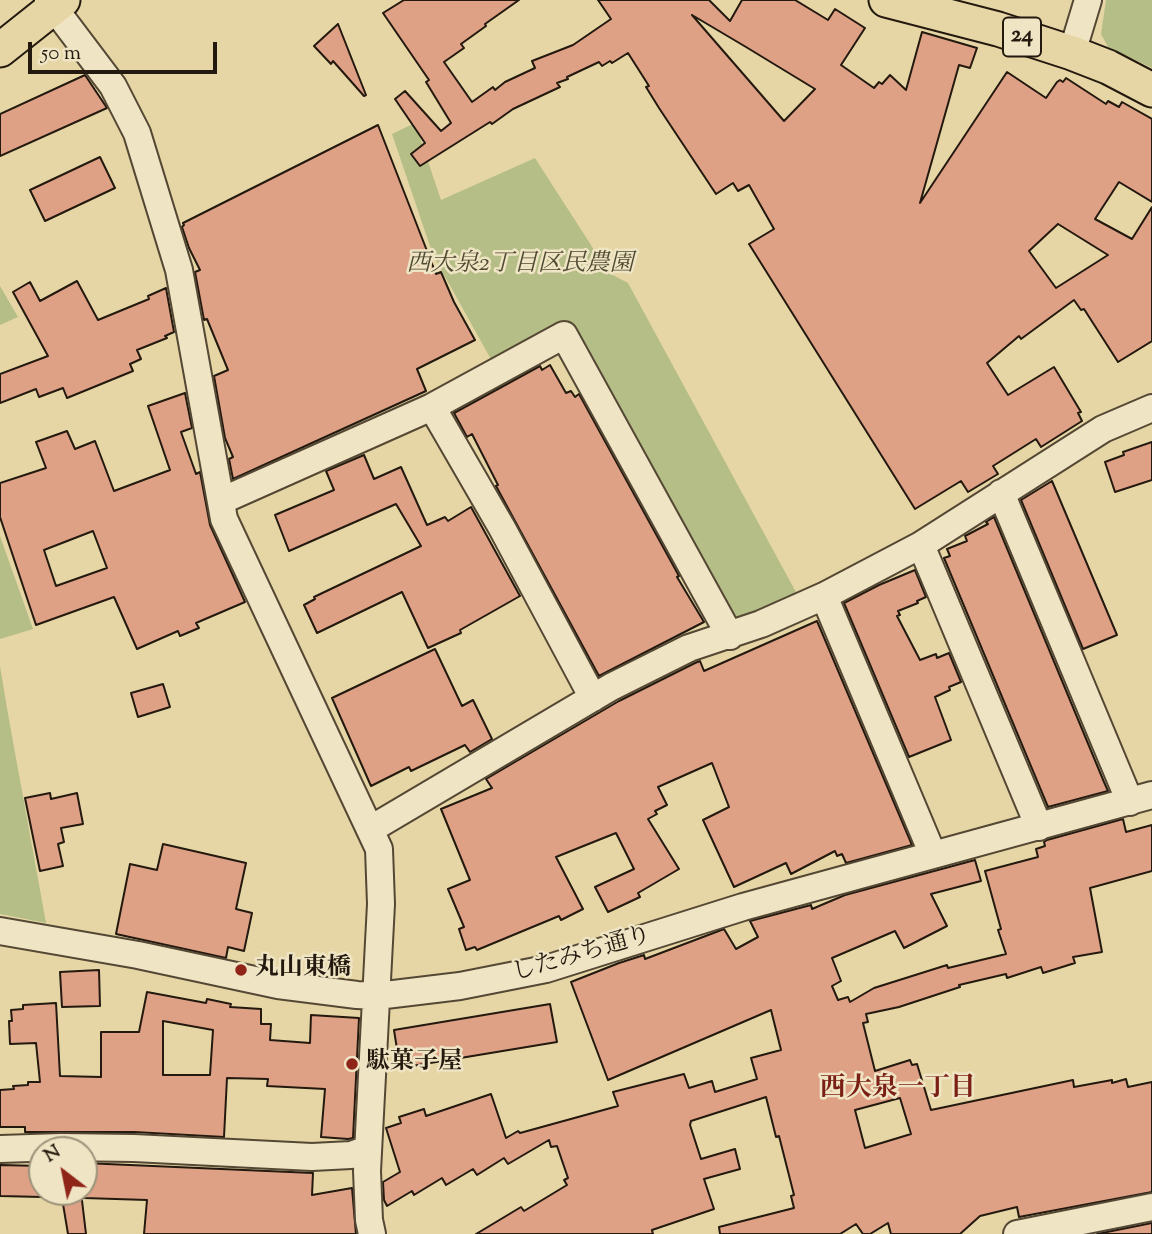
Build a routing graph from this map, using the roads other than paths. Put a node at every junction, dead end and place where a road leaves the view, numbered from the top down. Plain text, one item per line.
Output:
1 (886, 0) edge
2 (1088, 0) edge
3 (55, 2) edge
4 (0, 50) edge
5 (1072, 53) junction
6 (1152, 90) edge
7 (432, 407) junction
8 (1152, 408) edge
9 (1001, 493) junction
10 (221, 501) junction
11 (921, 545) junction
12 (824, 596) junction
13 (730, 636) junction
14 (593, 698) junction
15 (1141, 798) edge
16 (1039, 827) junction
17 (371, 829) junction
18 (933, 855) junction
19 (0, 931) edge
20 (377, 996) junction
21 (0, 1149) edge
22 (368, 1149) junction
23 (1152, 1207) edge
24 (372, 1234) edge
25 (1017, 1234) edge

1 - 5 main road, 24
2 - 5 street
3 - 4 main road
3 - 10 street
5 - 6 main road, 24
7 - 10 street
7 - 13 street
7 - 14 street
8 - 9 street
9 - 11 street
9 - 15 street
10 - 17 street
11 - 12 street
11 - 16 street
12 - 13 street
12 - 18 street
13 - 14 street
14 - 17 street
15 - 16 street, したみち通り
16 - 18 street, したみち通り
17 - 20 street
18 - 20 street, したみち通り
19 - 20 street, したみち通り
20 - 22 street
21 - 22 street
22 - 24 street
23 - 25 street

